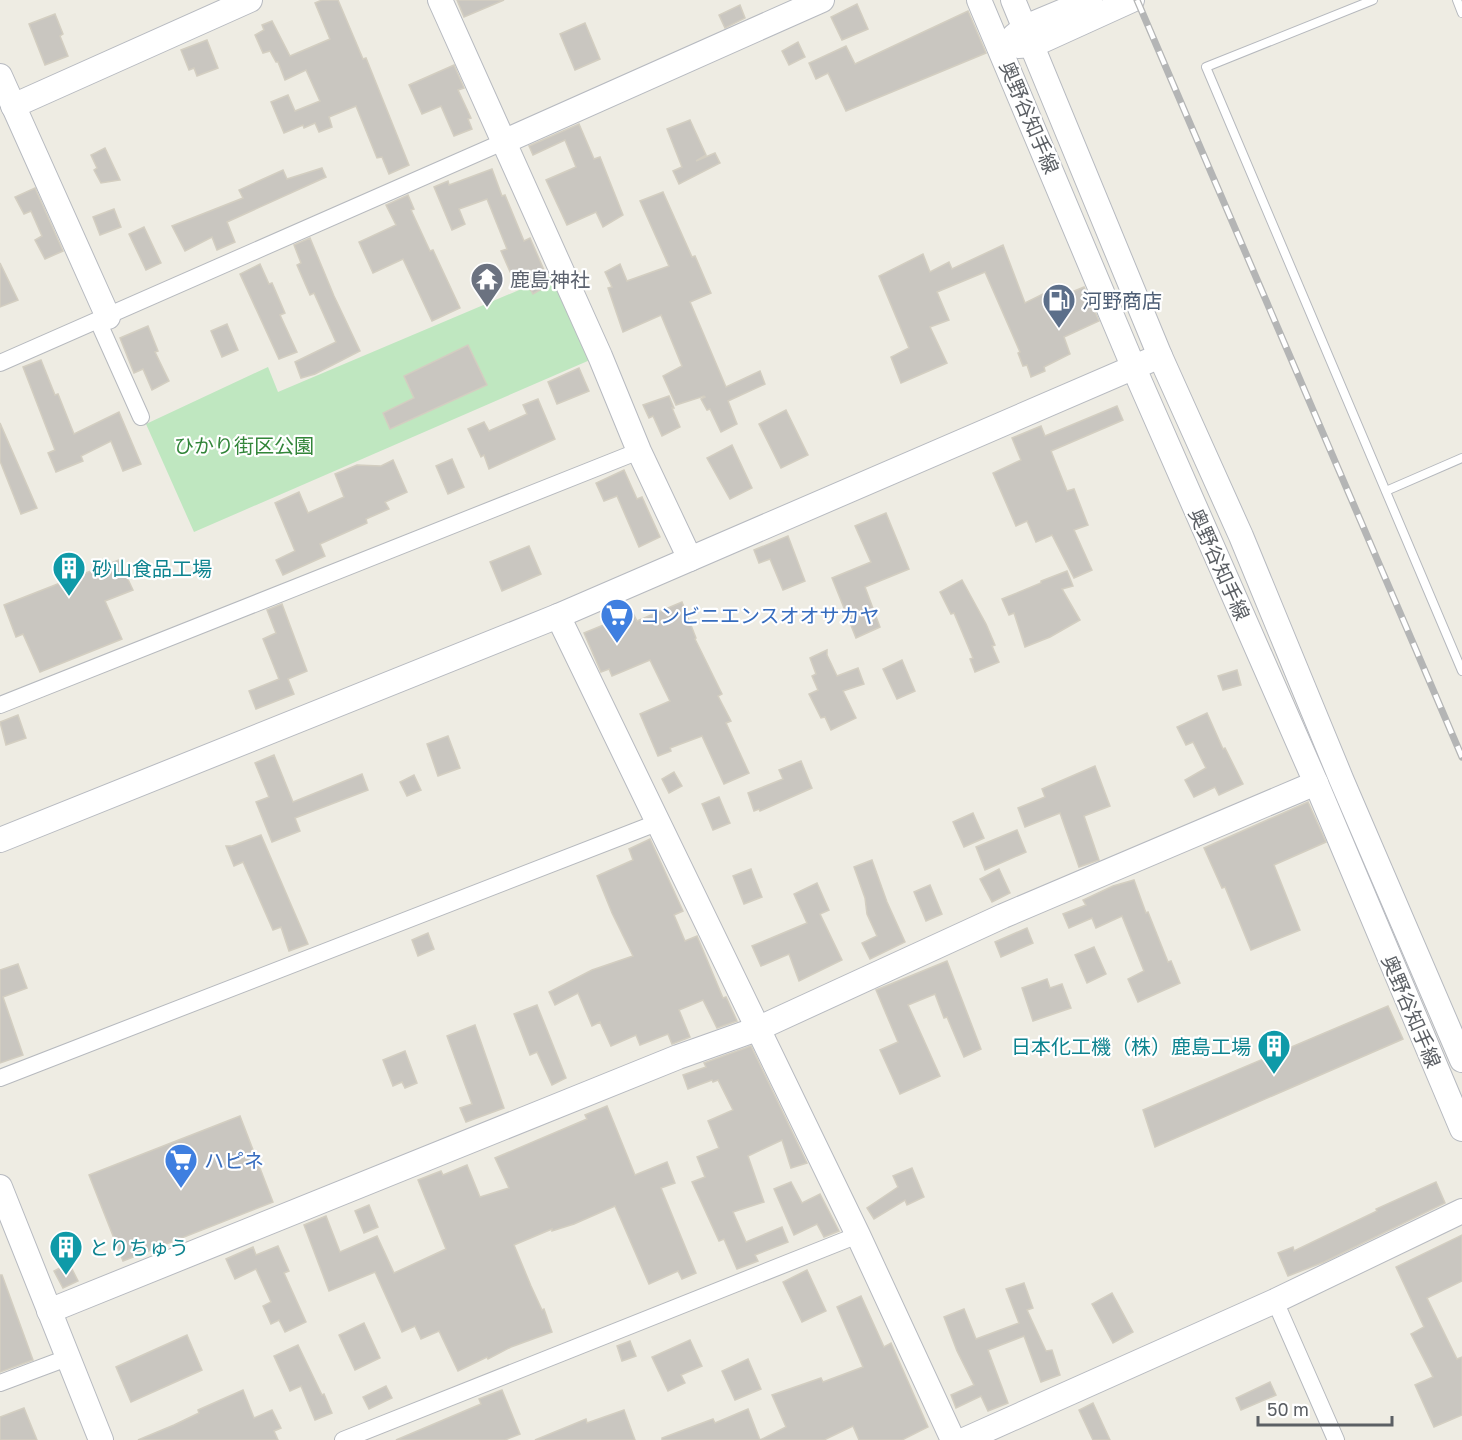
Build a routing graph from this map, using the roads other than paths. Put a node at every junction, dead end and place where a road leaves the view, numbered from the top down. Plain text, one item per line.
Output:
1 (250, 0) edge
2 (440, 0) edge
3 (822, 0) edge
4 (979, 0) edge
5 (1013, 0) edge
6 (1373, 0) edge
7 (1457, 0) edge
8 (1112, 3) edge
9 (1462, 13) edge
10 (1029, 36) junction
11 (1000, 48) junction
12 (0, 76) edge
13 (6, 109) edge
14 (503, 142) junction
15 (103, 319) junction
16 (1160, 356) junction
17 (0, 363) edge
18 (1133, 366) junction
19 (141, 417) dead end
20 (639, 451) junction
21 (1462, 458) edge
22 (1386, 491) junction
23 (690, 559) junction
24 (558, 616) junction
25 (1462, 671) edge
26 (0, 705) edge
27 (1316, 783) junction
28 (659, 822) junction
29 (0, 840) edge
30 (757, 1029) junction
31 (1462, 1060) edge
32 (0, 1078) edge
33 (1462, 1129) edge
34 (0, 1187) edge
35 (1462, 1210) edge
36 (858, 1235) junction
37 (1275, 1301) junction
38 (49, 1311) junction
39 (66, 1358) junction
40 (0, 1383) edge
41 (101, 1440) edge
42 (343, 1440) edge
43 (953, 1440) edge
44 (964, 1440) edge
45 (1336, 1440) edge

1 - 13 street
2 - 14 street
3 - 14 street
4 - 11 street, 奥野谷知手線
5 - 10 street, 奥野谷知手線
6 - 22 lane
7 - 9 lane
8 - 10 street
10 - 11 street
10 - 16 street, 奥野谷知手線
11 - 18 street, 奥野谷知手線
12 - 13 street
13 - 15 street
14 - 15 street
14 - 20 street
15 - 17 street
15 - 19 street
16 - 18 street
16 - 31 street, 奥野谷知手線
18 - 23 street
18 - 27 street, 奥野谷知手線
20 - 23 street
20 - 26 street
21 - 22 lane
22 - 25 lane
23 - 24 street
24 - 28 street
24 - 29 street
27 - 30 street
27 - 33 street, 奥野谷知手線
28 - 30 street
28 - 32 street
30 - 36 street
30 - 38 street
34 - 38 street
35 - 37 street
36 - 42 street
36 - 43 street
37 - 44 street
37 - 45 street
38 - 39 street
39 - 40 street
39 - 41 street

